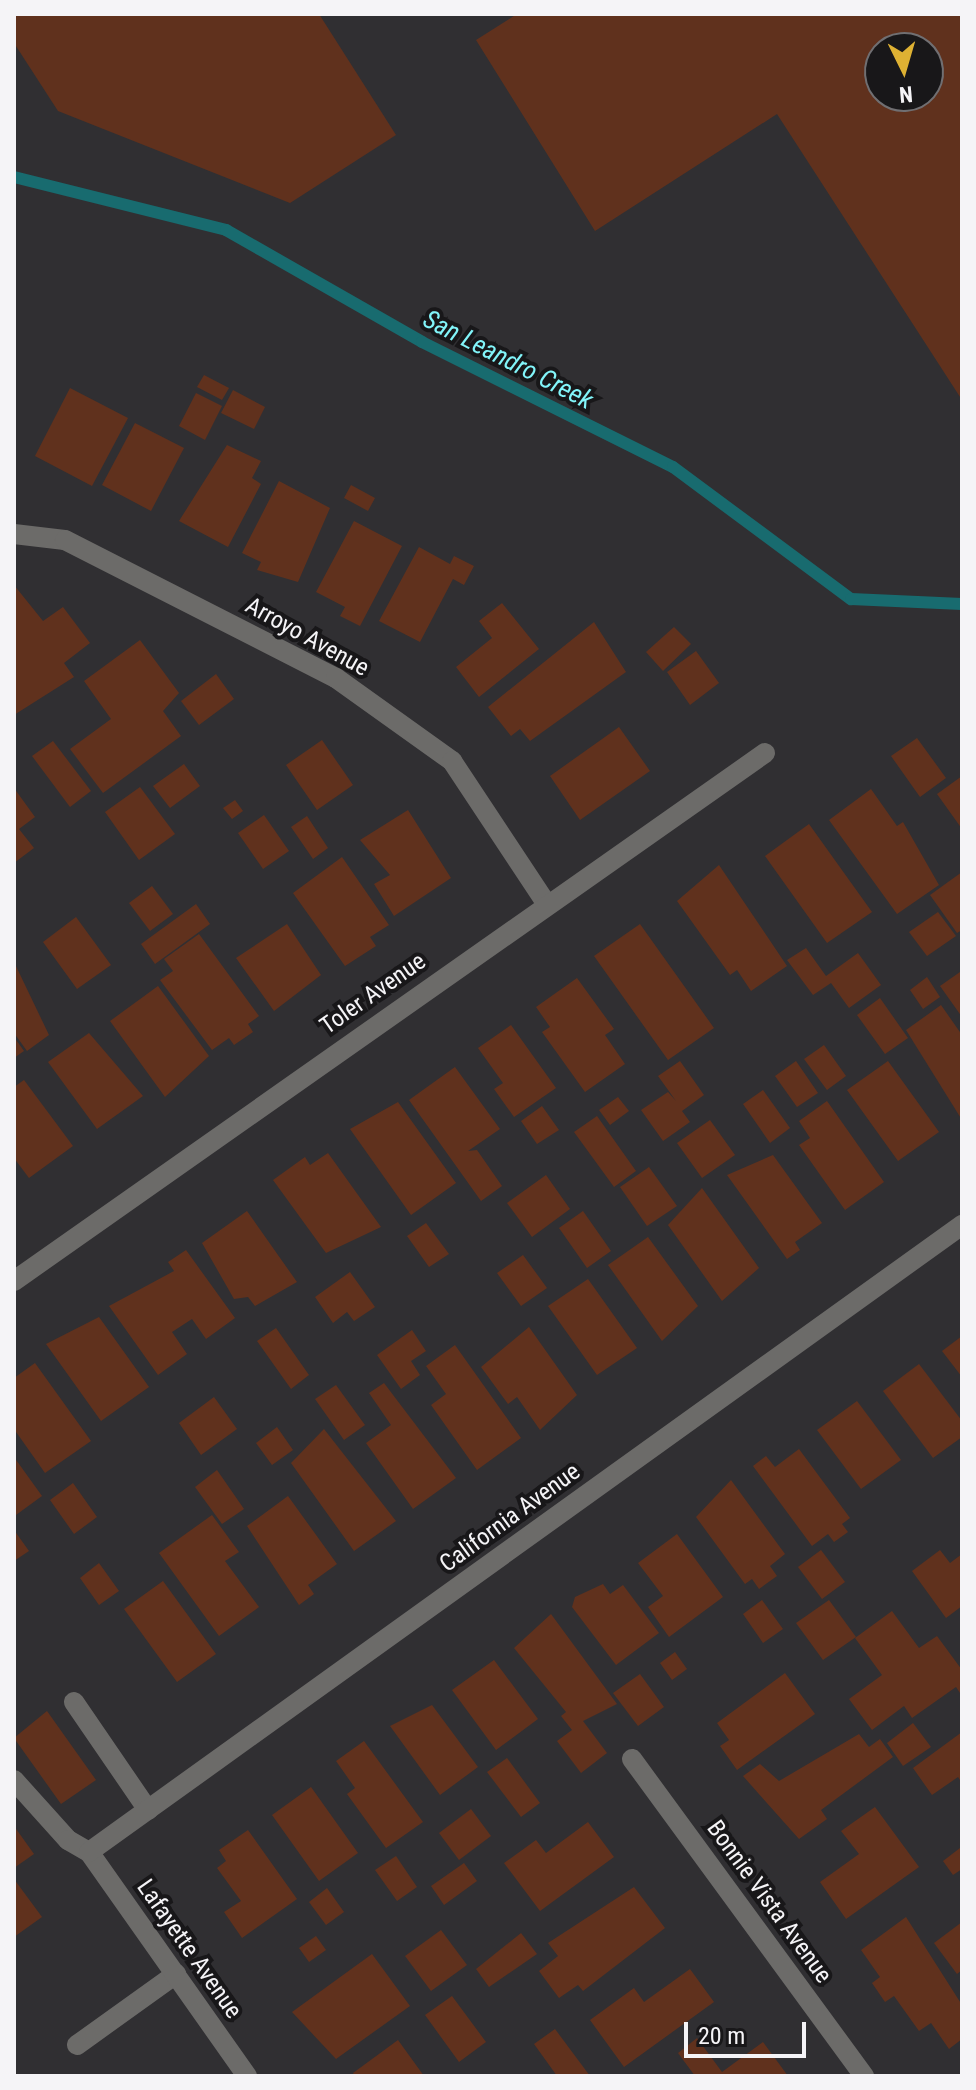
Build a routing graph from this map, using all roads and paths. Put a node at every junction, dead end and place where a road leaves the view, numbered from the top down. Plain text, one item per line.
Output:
1 (14, 534) edge
2 (765, 753) dead end
3 (546, 903) junction
4 (962, 1225) edge
5 (14, 1281) edge
6 (74, 1702) dead end
7 (632, 1759) dead end
8 (14, 1780) edge
9 (148, 1810) junction
10 (89, 1852) junction
11 (176, 1974) junction
12 (77, 2045) dead end
13 (247, 2076) edge
14 (864, 2076) edge

1 - 3 street, Arroyo Avenue
2 - 3 street, Toler Avenue
3 - 5 street, Toler Avenue
4 - 9 street, California Avenue
6 - 9 street
7 - 14 street, Bonnie Vista Avenue
8 - 10 street, Lafayette Avenue
9 - 10 street, California Avenue
10 - 11 street, Lafayette Avenue
11 - 12 street
11 - 13 street, Lafayette Avenue

